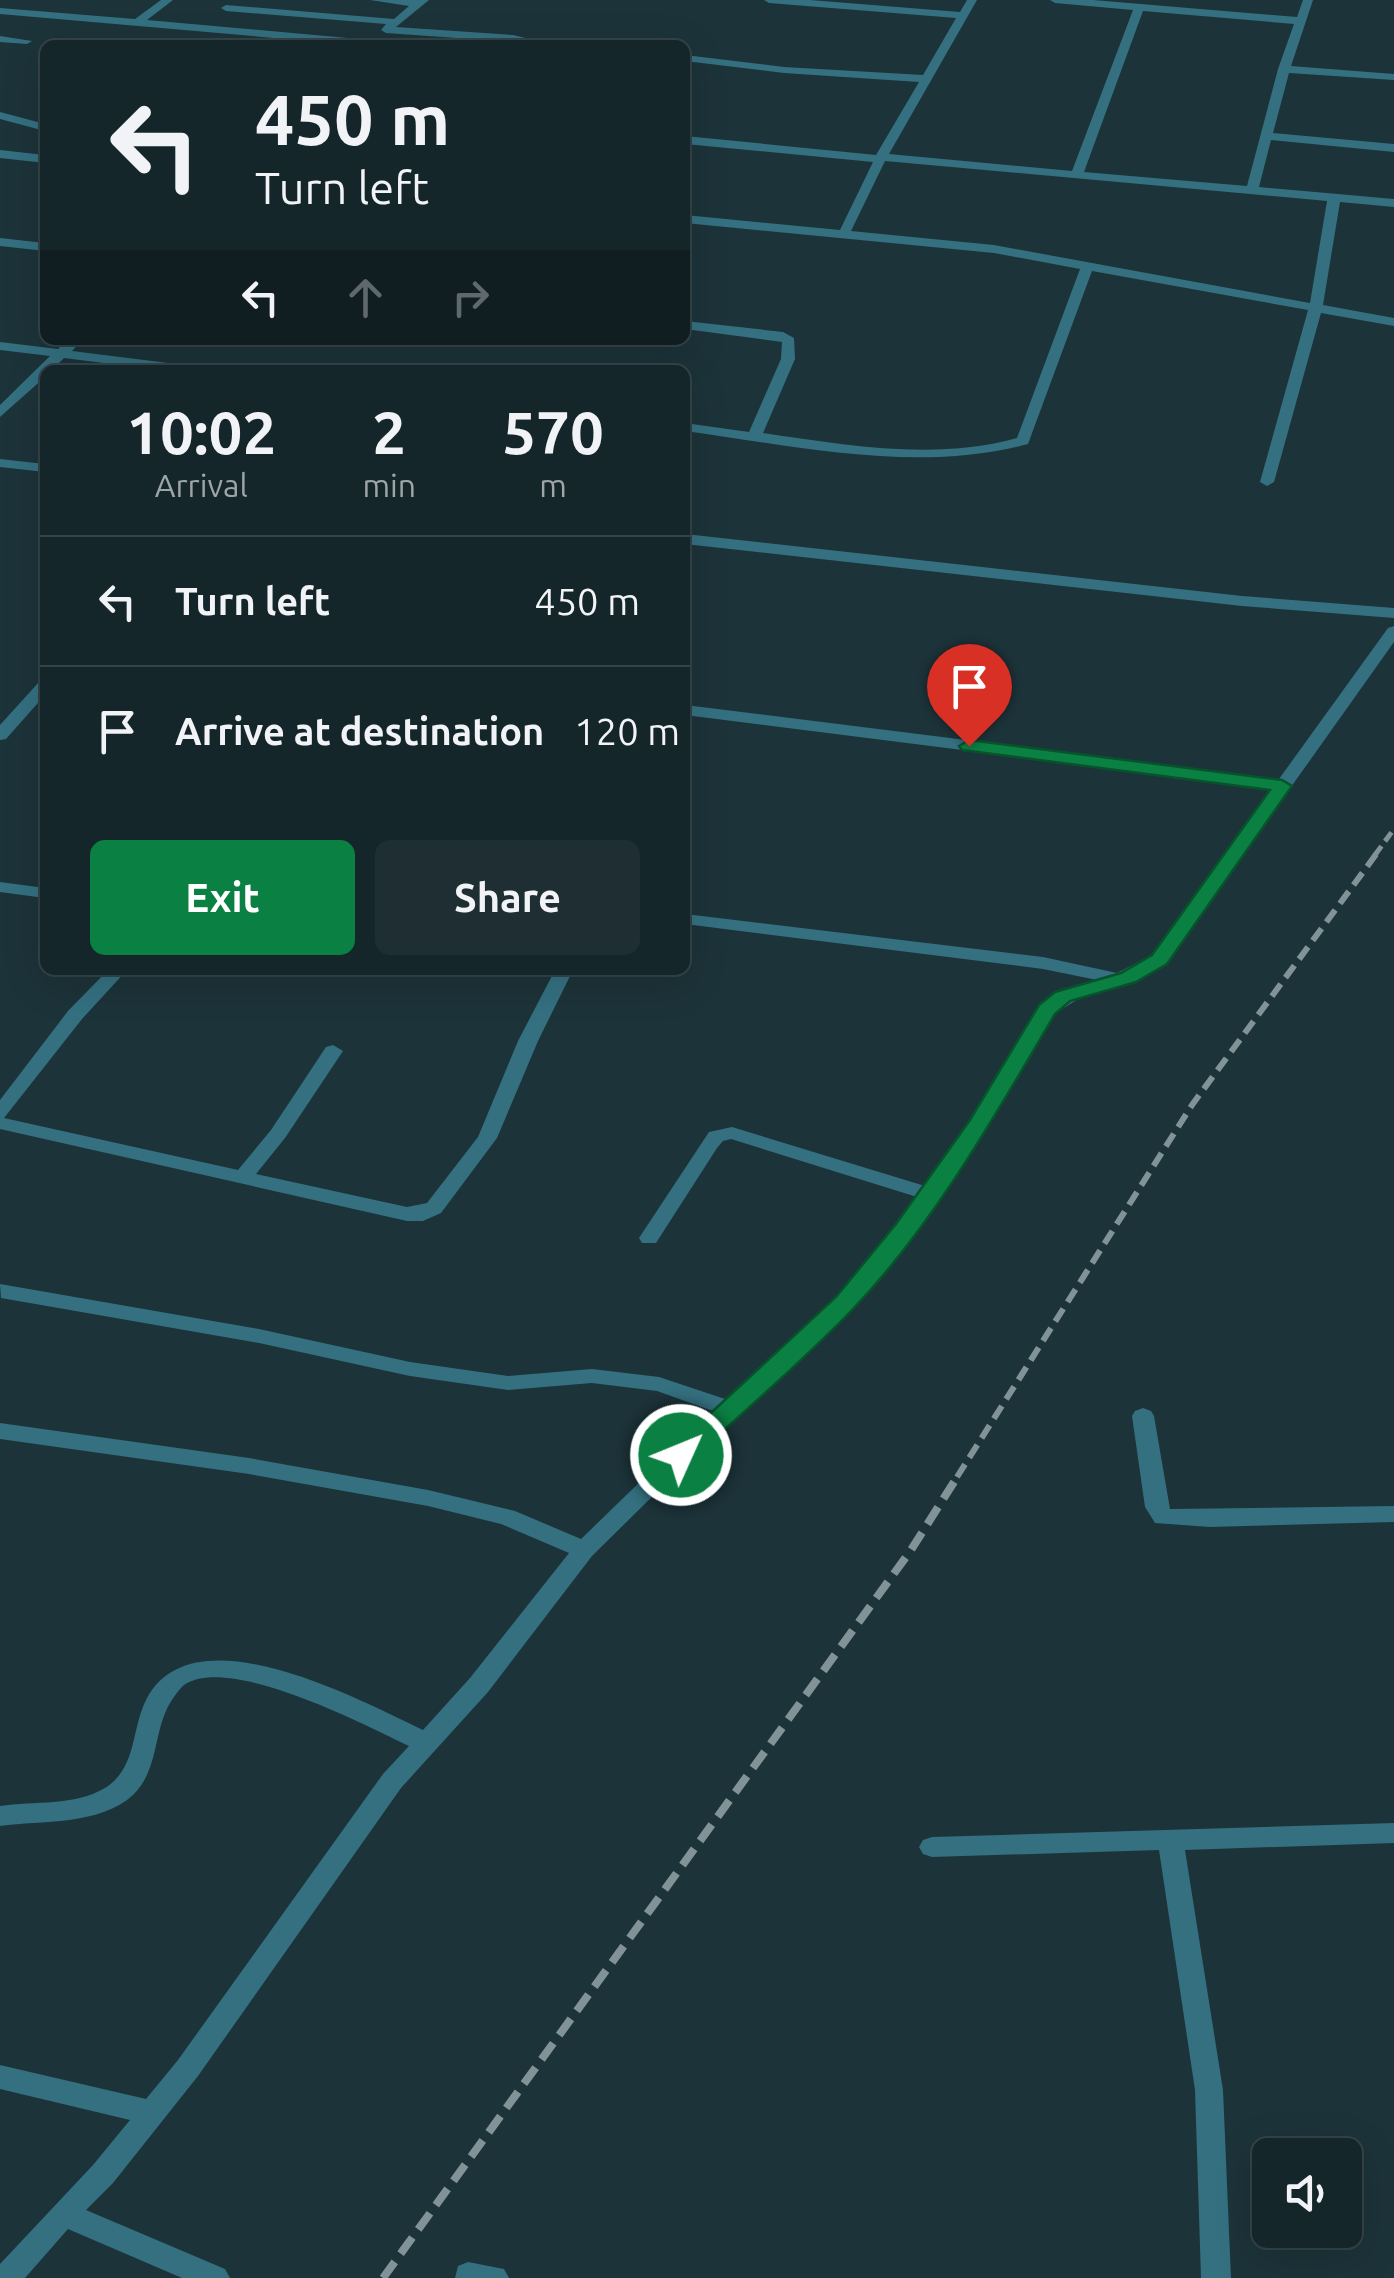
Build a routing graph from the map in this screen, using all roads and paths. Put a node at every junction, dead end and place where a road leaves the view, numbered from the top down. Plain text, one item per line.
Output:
1 (10, 0) edge
2 (168, 0) edge
3 (374, 0) edge
4 (769, 0) edge
5 (972, 0) edge
6 (1056, 0) edge
7 (1308, 0) edge
8 (422, 2) edge
9 (230, 4) edge
10 (1140, 8) junction
11 (0, 10) edge
12 (960, 15) junction
13 (1303, 21) junction
14 (138, 23) junction
15 (391, 26) junction
16 (206, 29) junction
17 (0, 39) edge
18 (326, 40) edge
19 (374, 40) edge
20 (524, 40) edge
21 (27, 41) dead end
22 (690, 59) edge
23 (1284, 69) junction
24 (1394, 77) edge
25 (927, 82) junction
26 (0, 115) edge
27 (40, 127) edge
28 (1268, 136) junction
29 (690, 140) edge
30 (1394, 148) edge
31 (0, 154) edge
32 (40, 158) edge
33 (880, 158) junction
34 (1077, 174) junction
35 (1252, 191) junction
36 (1334, 198) junction
37 (1394, 203) edge
38 (690, 219) edge
39 (844, 234) junction
40 (0, 242) edge
41 (40, 246) edge
42 (1088, 264) junction
43 (1316, 307) junction
44 (1394, 322) edge
45 (690, 326) edge
46 (69, 345) edge
47 (0, 346) edge
48 (61, 353) junction
49 (49, 365) edge
50 (153, 365) edge
51 (40, 374) edge
52 (0, 413) edge
53 (690, 428) edge
54 (755, 435) junction
55 (0, 463) edge
56 (40, 467) edge
57 (1267, 482) dead end
58 (690, 540) edge
59 (1394, 613) edge
60 (1394, 631) edge
61 (40, 691) edge
62 (690, 715) edge
63 (0, 735) edge
64 (1282, 786) junction
65 (0, 887) edge
66 (40, 893) edge
67 (690, 920) edge
68 (113, 975) edge
69 (561, 975) edge
70 (1119, 980) junction
71 (333, 1051) dead end
72 (0, 1114) edge
73 (0, 1123) edge
74 (244, 1176) junction
75 (930, 1194) junction
76 (649, 1238) dead end
77 (1, 1291) edge
78 (729, 1408) junction
79 (1143, 1416) dead end
80 (0, 1431) edge
81 (1394, 1514) edge
82 (584, 1550) junction
83 (426, 1743) junction
84 (0, 1816) edge
85 (1394, 1833) edge
86 (1171, 1842) junction
87 (932, 1847) dead end
88 (0, 2077) edge
89 (152, 2113) junction
90 (64, 2214) junction
91 (6, 2278) edge
92 (215, 2278) edge
93 (1216, 2278) edge

1 - 11 street
2 - 14 street
3 - 8 street
4 - 12 street
5 - 12 street
6 - 10 street
7 - 13 street
8 - 15 street
9 - 15 street
9 - 16 street
10 - 13 street
10 - 34 street
11 - 14 street
12 - 25 street
13 - 23 street
14 - 16 street
15 - 19 street
15 - 20 street
16 - 18 street
17 - 21 street
22 - 25 street
23 - 24 street
23 - 28 street
25 - 33 street
26 - 27 street
28 - 30 street
28 - 35 street
29 - 33 street
31 - 32 street
33 - 34 street
33 - 39 street
34 - 35 street
35 - 36 street
36 - 37 street
36 - 43 street
38 - 39 street
39 - 42 street
40 - 41 street
42 - 43 street
42 - 54 street
43 - 44 street
43 - 57 street
45 - 54 street
46 - 48 street
47 - 48 street
48 - 49 street
48 - 50 street
51 - 52 street
53 - 54 street
55 - 56 street
58 - 59 street
60 - 64 street
61 - 63 street
62 - 64 street
64 - 70 street
65 - 66 street
67 - 70 street
68 - 72 street
69 - 74 street
70 - 75 street
71 - 74 street
73 - 74 street
75 - 76 street
75 - 78 street
77 - 78 street
78 - 82 street
79 - 81 street
80 - 82 street
82 - 83 street
83 - 84 street
83 - 89 street
85 - 86 street
86 - 87 street
86 - 93 street
88 - 89 street
89 - 90 street
90 - 91 street
90 - 92 street

